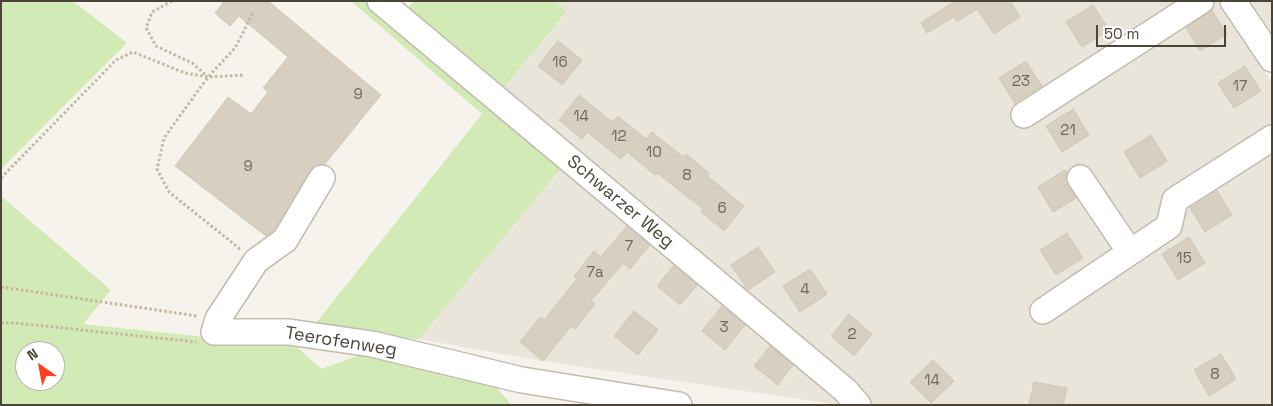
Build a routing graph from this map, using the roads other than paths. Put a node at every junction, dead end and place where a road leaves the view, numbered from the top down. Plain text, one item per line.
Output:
1 (380, 1) edge
2 (1201, 1) edge
3 (1233, 1) edge
4 (1272, 59) edge
5 (1024, 115) dead end
6 (1272, 138) edge
7 (322, 178) dead end
8 (1080, 178) dead end
9 (1130, 252) junction
10 (1043, 311) dead end
11 (679, 405) edge
12 (858, 405) edge

1 - 12 street, Schwarzer Weg
2 - 5 street
3 - 4 street
6 - 9 street
7 - 11 street, Teerofenweg
8 - 9 street
9 - 10 street

